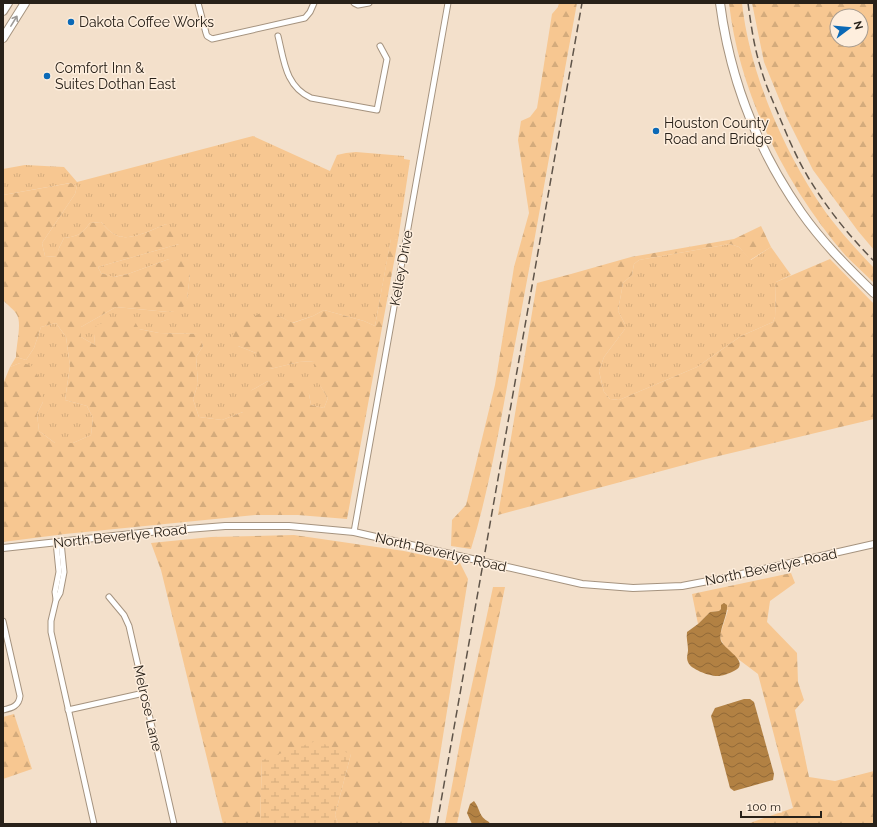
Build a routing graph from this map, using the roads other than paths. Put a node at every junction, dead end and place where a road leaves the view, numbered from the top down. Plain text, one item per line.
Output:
1 (8, 3) edge
2 (25, 3) edge
3 (198, 3) edge
4 (314, 3) edge
5 (354, 3) edge
6 (368, 3) edge
7 (448, 3) edge
8 (720, 3) edge
9 (3, 11) edge
10 (278, 36) dead end
11 (3, 38) edge
12 (380, 46) dead end
13 (874, 293) edge
14 (354, 532) junction
15 (59, 542) junction
16 (874, 544) edge
17 (3, 548) edge
18 (109, 597) dead end
19 (3, 622) edge
20 (144, 693) junction
21 (3, 710) edge
22 (68, 710) junction
23 (94, 824) edge
24 (174, 824) edge

1 - 9 main road
11 -> 2 main road
3 - 4 street
5 - 6 street
7 - 14 street, Kelley Drive
8 - 13 main road
10 - 12 street
14 - 15 street, North Beverlye Road
14 - 16 street, North Beverlye Road
15 - 17 street, North Beverlye Road
15 - 22 street
18 - 20 street, Melrose Lane
19 - 21 street
20 - 22 street
20 - 24 street, Melrose Lane
22 - 23 street

